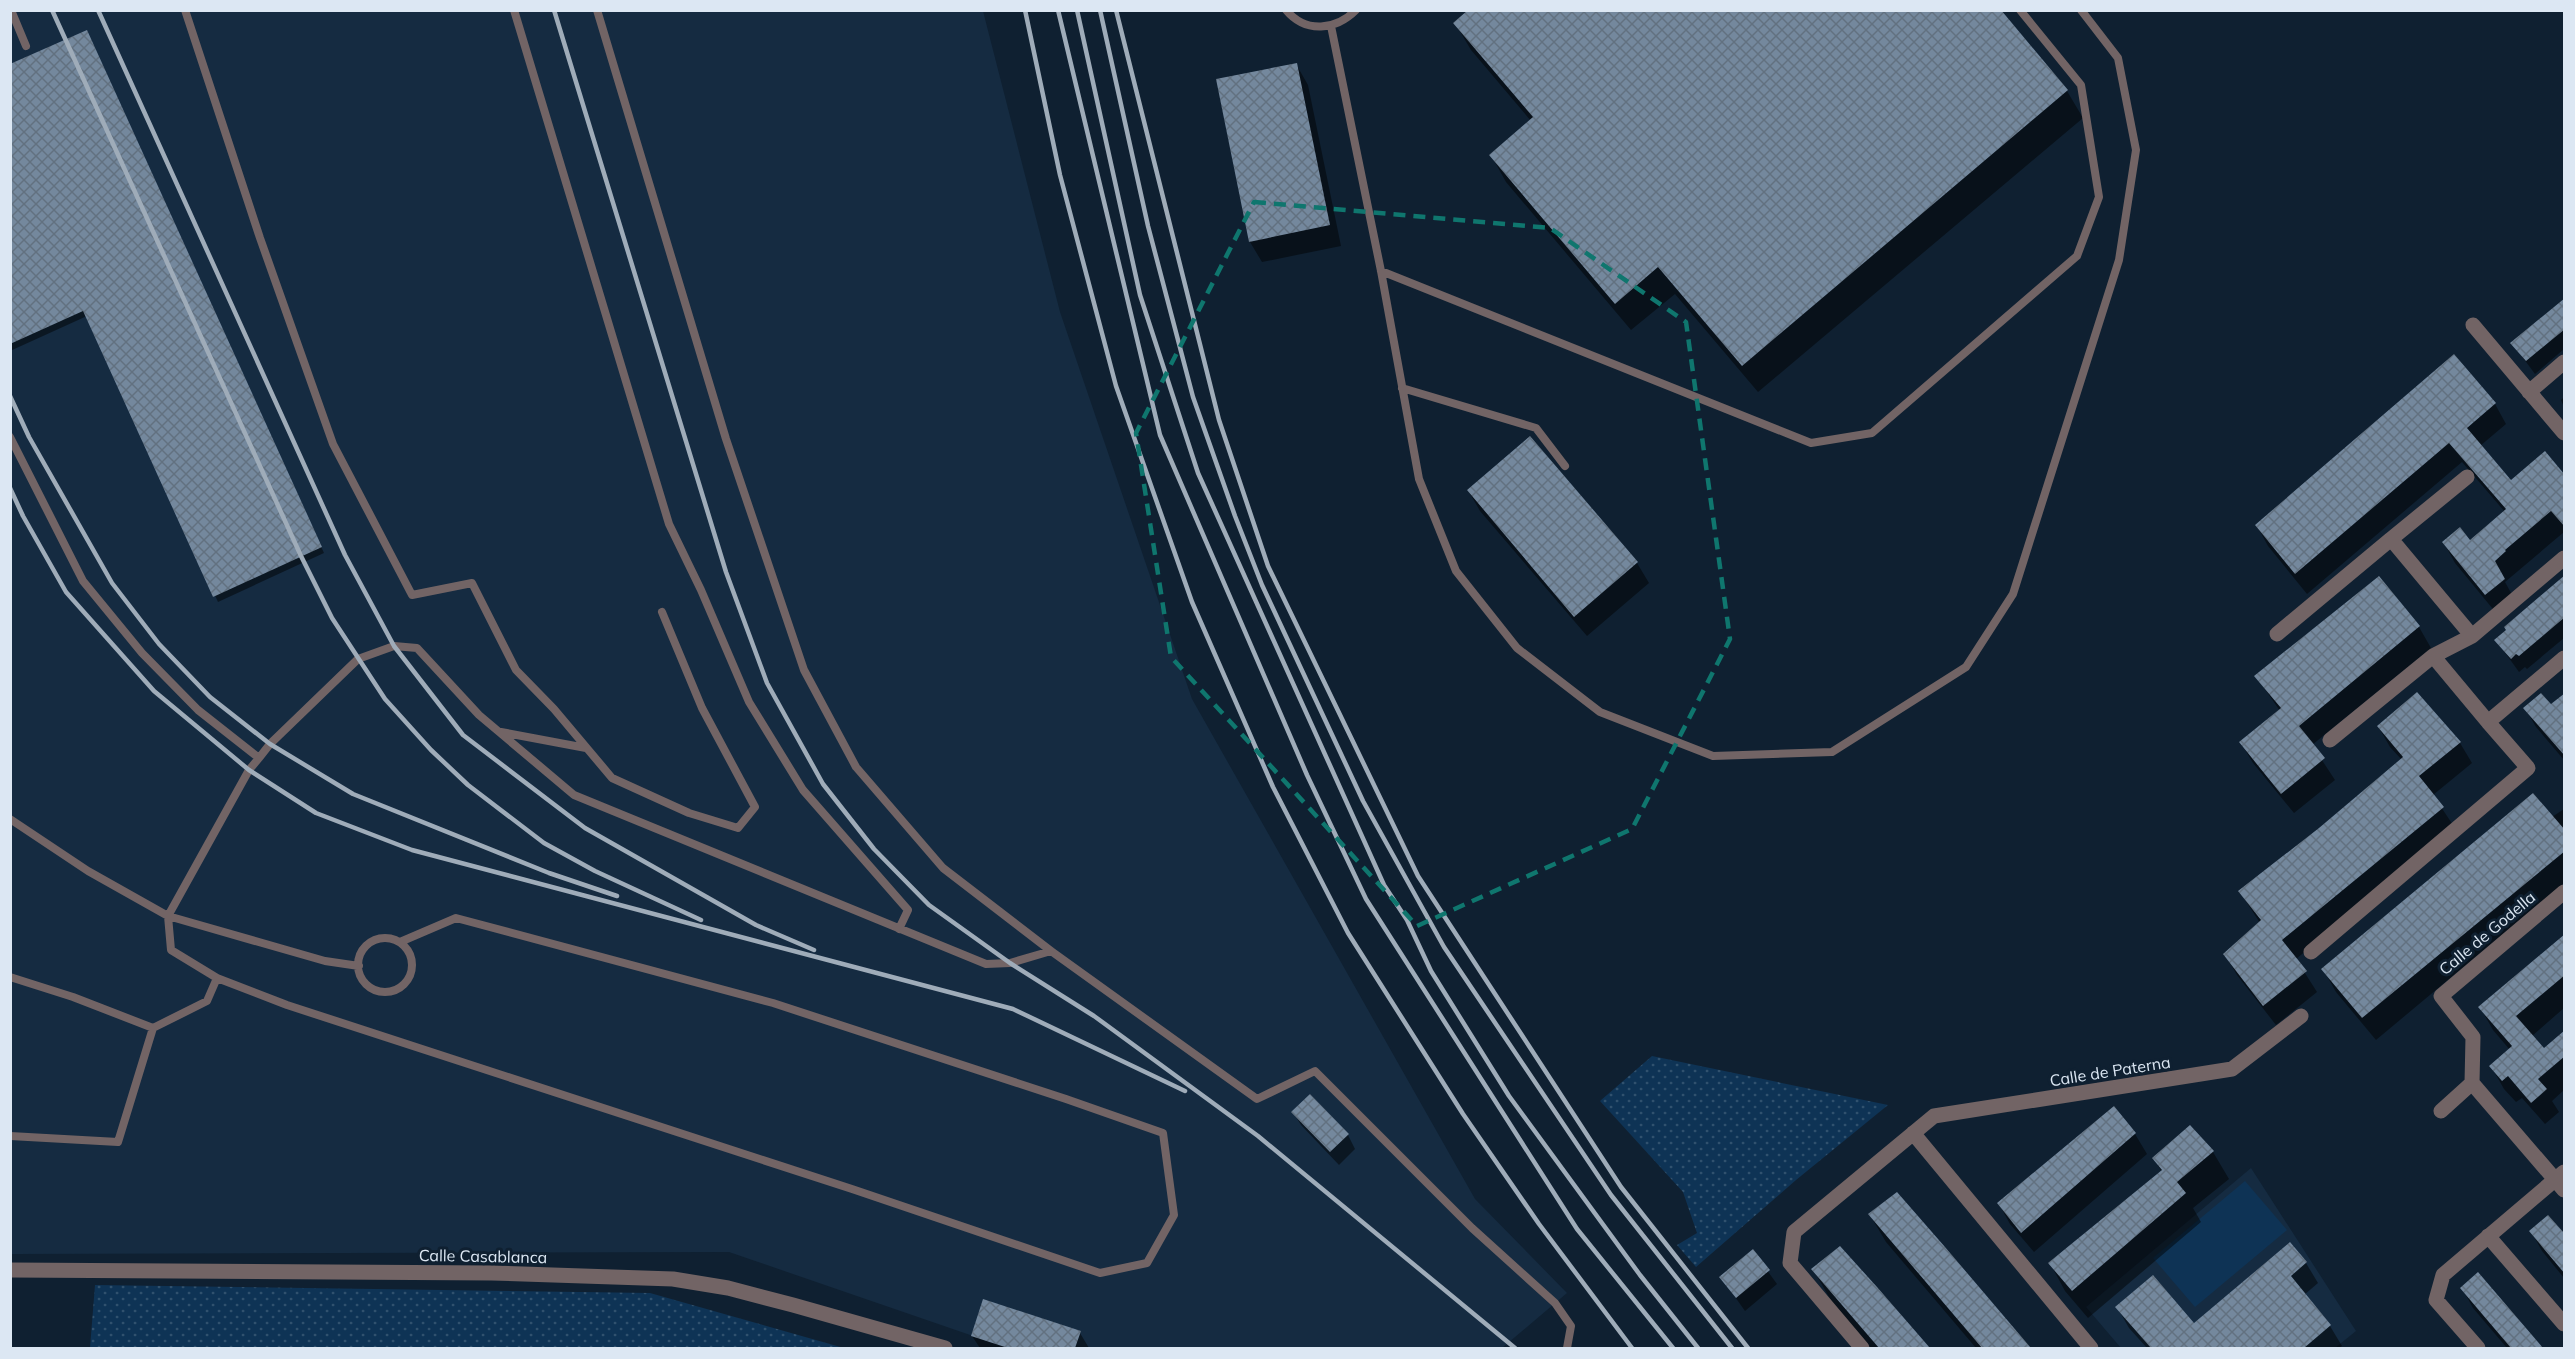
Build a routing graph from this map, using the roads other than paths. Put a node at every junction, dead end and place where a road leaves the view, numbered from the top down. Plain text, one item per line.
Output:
1 (11, 10) edge
2 (185, 10) edge
3 (514, 10) edge
4 (597, 10) edge
5 (1286, 10) edge
6 (1356, 10) edge
7 (2020, 10) edge
8 (2081, 10) edge
9 (1331, 26) junction
10 (26, 46) dead end
11 (1380, 271) junction
12 (2473, 325) dead end
13 (2565, 362) edge
14 (1402, 388) junction
15 (2529, 392) junction
16 (2565, 434) edge
17 (10, 437) edge
18 (1565, 466) dead end
19 (2467, 477) dead end
20 (2391, 539) junction
21 (2565, 558) edge
22 (662, 612) dead end
23 (2277, 634) dead end
24 (2472, 636) junction
25 (2433, 656) junction
26 (2565, 658) edge
27 (2488, 722) junction
28 (498, 731) junction
29 (2330, 740) dead end
30 (586, 748) junction
31 (259, 758) junction
32 (10, 819) edge
33 (2565, 892) edge
34 (168, 916) junction
35 (899, 929) junction
36 (400, 942) junction
37 (1050, 951) junction
38 (2311, 952) dead end
39 (359, 966) junction
40 (10, 977) edge
41 (217, 978) junction
42 (2301, 1016) dead end
43 (153, 1028) junction
44 (2472, 1083) junction
45 (2441, 1111) dead end
46 (1913, 1133) junction
47 (10, 1136) edge
48 (2562, 1180) edge
49 (2488, 1236) junction
50 (10, 1270) edge
51 (2565, 1324) edge
52 (945, 1348) edge
53 (1567, 1348) edge
54 (1862, 1348) edge
55 (2091, 1348) edge
56 (2478, 1348) edge

1 - 10 lane
2 - 30 lane
3 - 35 lane
4 - 37 lane
5 - 9 lane
6 - 9 lane
7 - 11 lane
8 - 14 lane
9 - 11 lane
11 - 14 lane
12 - 15 street
13 - 15 street
14 - 18 lane
15 - 16 street
17 - 31 lane
19 - 20 street
20 - 23 street
20 - 24 street
21 - 24 street
22 - 30 lane
24 - 25 street
25 - 27 street
25 - 29 street
26 - 27 street
27 - 38 street
28 - 30 lane
28 - 31 lane
28 - 35 lane
31 - 34 lane
32 - 34 lane
33 - 44 street, Calle de Godella
34 - 39 lane
34 - 41 lane
35 - 37 lane
36 - 39 lane
36 - 39 lane
36 - 41 lane
37 - 53 lane
40 - 43 lane
41 - 43 lane
42 - 46 street, Calle de Paterna
43 - 47 lane
44 - 45 street
44 - 48 street
46 - 54 street, Calle de Paterna
46 - 55 street
48 - 49 street
49 - 51 street
49 - 56 street
50 - 52 street, Calle Casablanca

